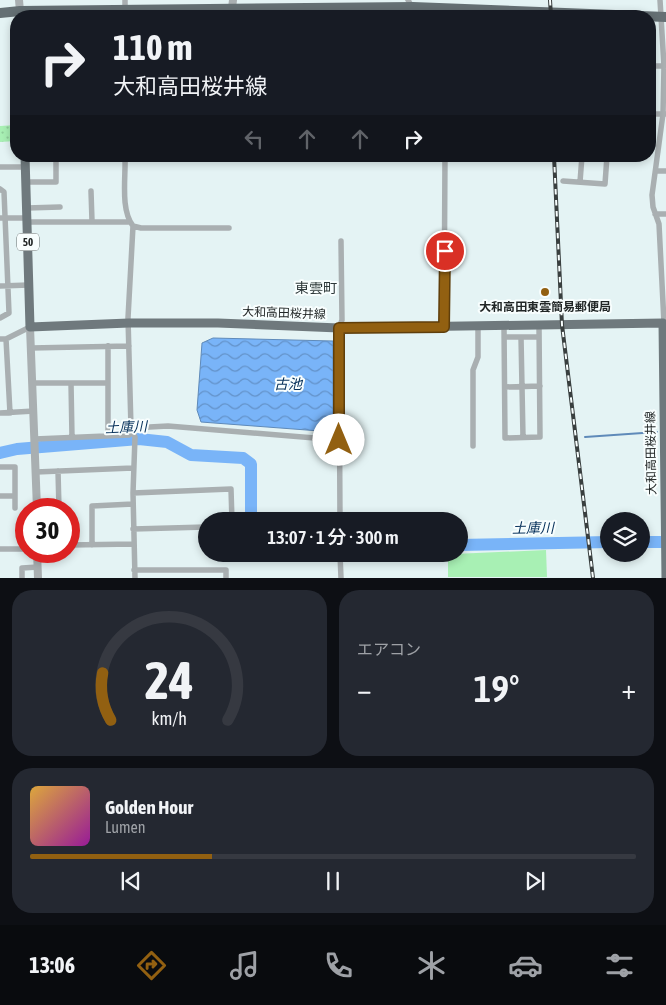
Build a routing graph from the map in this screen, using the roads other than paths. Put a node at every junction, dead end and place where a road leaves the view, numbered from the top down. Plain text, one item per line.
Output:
1 (660, 0) edge
2 (232, 4) edge
3 (412, 8) edge
4 (125, 9) edge
5 (112, 10) edge
6 (280, 10) edge
7 (354, 10) edge
8 (474, 10) edge
9 (663, 17) edge
10 (664, 49) edge
11 (656, 66) edge
12 (664, 66) junction
13 (665, 74) edge
14 (664, 114) edge
15 (26, 162) edge
16 (56, 162) edge
17 (125, 162) edge
18 (446, 162) edge
19 (582, 162) edge
20 (607, 162) edge
21 (26, 166) junction
22 (0, 167) edge
23 (656, 171) junction
24 (666, 171) edge
25 (563, 181) dead end
26 (26, 182) junction
27 (580, 182) junction
28 (0, 189) edge
29 (91, 191) dead end
30 (60, 207) dead end
31 (27, 208) junction
32 (655, 214) junction
33 (666, 214) edge
34 (2, 218) edge
35 (27, 220) junction
36 (92, 221) junction
37 (131, 224) junction
38 (229, 228) dead end
39 (341, 241) dead end
40 (3, 252) edge
41 (29, 285) junction
42 (0, 286) edge
43 (7, 286) junction
44 (0, 318) edge
45 (665, 323) edge
46 (129, 324) junction
47 (540, 326) junction
48 (30, 327) junction
49 (444, 327) junction
50 (478, 327) junction
51 (504, 327) junction
52 (339, 328) junction
53 (504, 337) junction
54 (521, 337) junction
55 (540, 337) junction
56 (3, 339) edge
57 (108, 346) junction
58 (130, 346) junction
59 (31, 348) junction
60 (70, 382) junction
61 (108, 382) junction
62 (33, 383) junction
63 (540, 386) junction
64 (505, 387) junction
65 (522, 387) junction
66 (34, 411) junction
67 (10, 413) junction
68 (0, 414) edge
69 (664, 429) edge
70 (133, 432) junction
71 (108, 436) junction
72 (72, 437) junction
73 (522, 437) junction
74 (35, 439) junction
75 (339, 440) junction
76 (473, 446) dead end
77 (134, 466) junction
78 (0, 467) edge
79 (58, 471) junction
80 (36, 472) junction
81 (133, 493) junction
82 (0, 496) edge
83 (15, 496) joint
84 (37, 498) edge
85 (59, 498) edge
86 (133, 504) junction
87 (232, 512) edge
88 (340, 512) edge
89 (198, 528) edge
90 (133, 529) junction
91 (134, 544) junction
92 (665, 544) edge
93 (80, 545) edge
94 (92, 545) junction
95 (0, 549) edge
96 (15, 549) edge
97 (340, 562) edge
98 (38, 563) edge
99 (38, 567) junction
100 (134, 570) junction
101 (154, 570) junction
102 (172, 570) junction
103 (190, 570) junction
104 (208, 570) junction
105 (341, 576) edge
106 (22, 578) edge
107 (38, 578) edge
108 (135, 578) edge
109 (154, 578) edge
110 (172, 578) edge
111 (190, 578) edge
112 (208, 578) edge
113 (226, 578) edge
114 (666, 578) edge

1 - 9 street
2 - 4 highway
2 - 6 highway
3 - 7 highway
3 - 8 highway
4 - 5 highway
9 - 10 street
10 - 12 street
11 - 12 street
12 - 13 street
13 - 14 street
14 - 23 street
15 - 21 main road, 50
16 - 26 street
17 - 37 street
18 - 49 street
19 - 27 street
20 - 27 street
21 - 22 street
21 - 26 main road, 50
23 - 24 street
23 - 32 street
25 - 27 street
26 - 31 main road, 50
28 - 34 street
29 - 36 street
30 - 31 street
31 - 35 main road, 50
32 - 33 street
32 - 45 street
34 - 35 street
34 - 40 street
35 - 36 street
35 - 41 main road, 50
36 - 37 street
37 - 38 street
37 - 46 street
39 - 52 street
40 - 43 street
41 - 43 street
41 - 48 main road, 50
42 - 43 street
43 - 44 street
45 - 47 main road, 大和高田桜井線
45 - 69 main road, 大和高田桜井線
46 - 48 main road, 大和高田桜井線
46 - 52 main road, 大和高田桜井線
46 - 58 street
47 - 51 main road, 大和高田桜井線
47 - 55 street
48 - 56 street
48 - 59 street
49 - 50 main road, 大和高田桜井線
49 - 52 main road, 大和高田桜井線
50 - 51 main road, 大和高田桜井線
50 - 76 street
51 - 53 street
52 - 75 street
53 - 54 street
53 - 64 street
54 - 55 street
54 - 65 street
55 - 63 street
56 - 67 street
57 - 58 street
57 - 59 street
57 - 61 street
58 - 70 street
59 - 62 street
60 - 61 street
60 - 62 street
60 - 72 street
61 - 71 street
62 - 66 street
63 - 65 street
63 - 73 street
64 - 65 street
64 - 73 street
65 - 73 street
66 - 67 street
66 - 74 street
67 - 68 street
69 - 92 main road, 大和高田桜井線
70 - 71 street
70 - 75 street
70 - 77 street
71 - 72 street
72 - 74 street
74 - 80 street
75 - 88 street
77 - 79 street
77 - 81 street
78 - 83 street
79 - 80 street
79 - 85 street
80 - 84 street
81 - 86 street
81 - 87 street
82 - 83 street
86 - 90 street
86 - 94 street
89 - 90 street
90 - 91 street
91 - 94 street
91 - 100 street
92 - 114 main road, 大和高田桜井線
93 - 94 street
95 - 96 street
97 - 105 street
98 - 99 street
99 - 106 street
99 - 107 street
100 - 101 street
100 - 108 street
101 - 102 street
101 - 109 street
102 - 103 street
102 - 110 street
103 - 104 street
103 - 111 street
104 - 112 street
104 - 113 street

